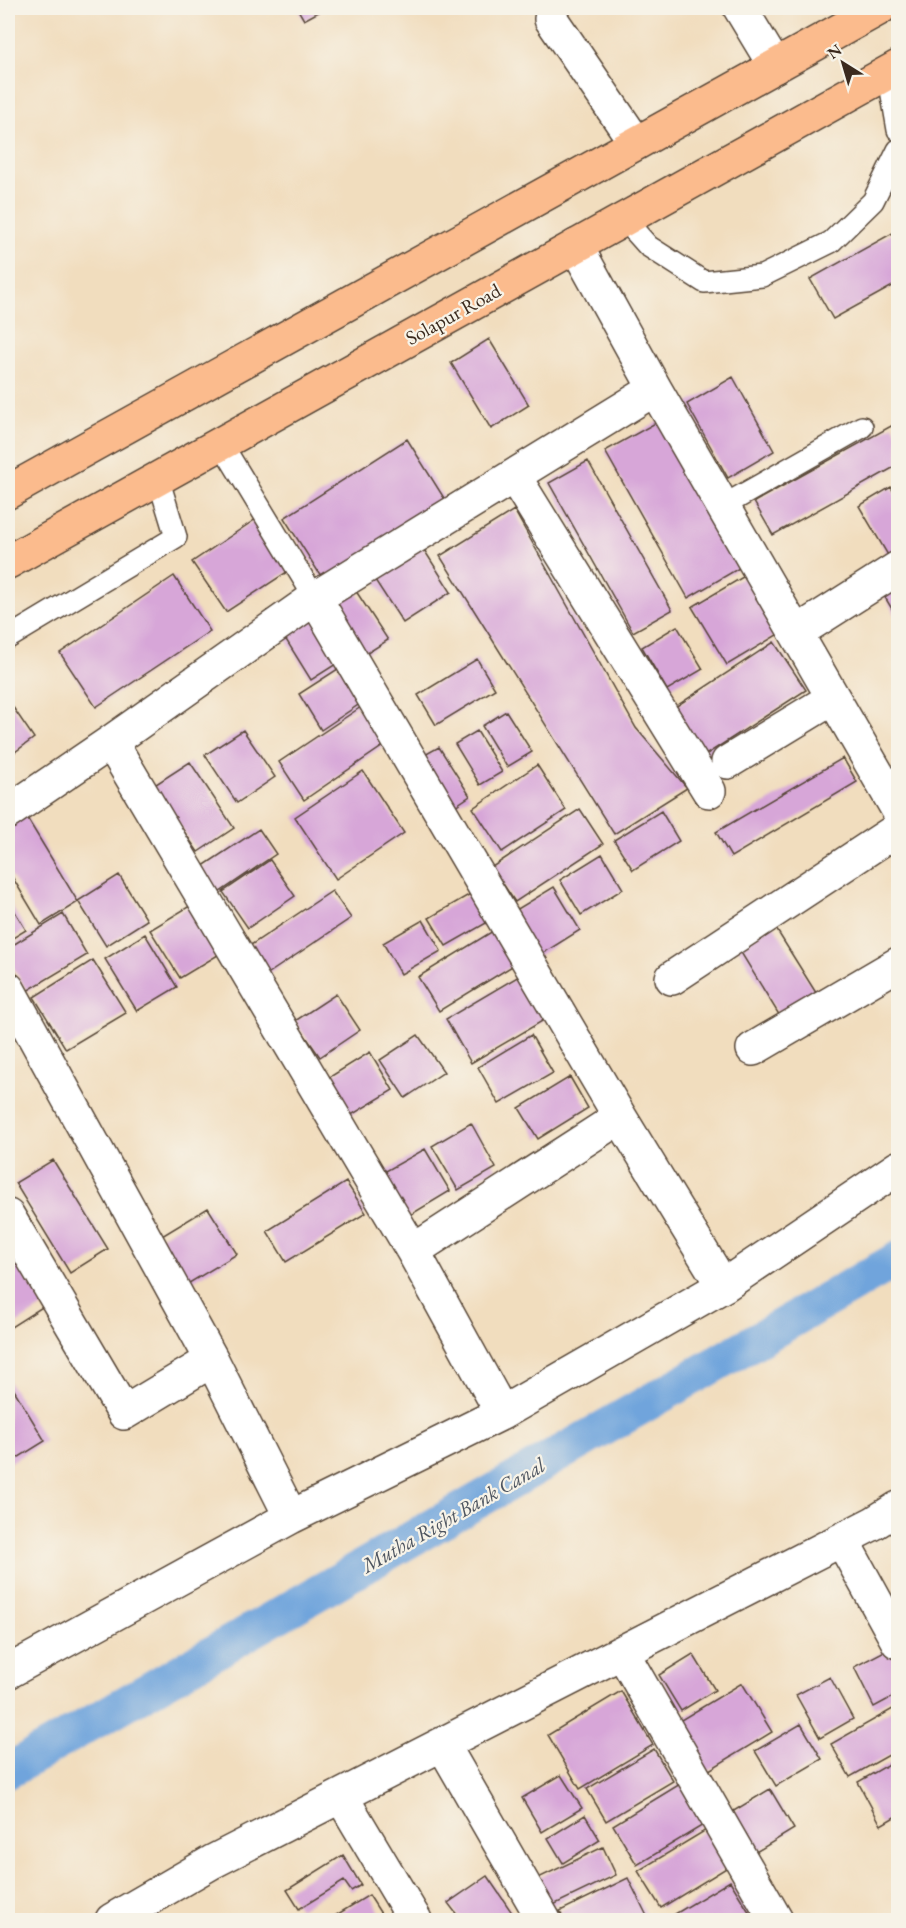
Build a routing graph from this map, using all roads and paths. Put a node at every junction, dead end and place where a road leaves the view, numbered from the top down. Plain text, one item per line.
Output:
1 (740, 8) edge
2 (880, 8) edge
3 (551, 19) dead end
4 (775, 66) junction
5 (893, 69) edge
6 (898, 130) edge
7 (636, 143) junction
8 (898, 150) edge
9 (624, 219) junction
10 (576, 246) junction
11 (655, 389) junction
12 (862, 427) dead end
13 (221, 443) junction
14 (514, 476) junction
15 (158, 478) junction
16 (8, 492) edge
17 (723, 506) junction
18 (8, 562) edge
19 (898, 568) edge
20 (315, 598) junction
21 (796, 633) junction
22 (8, 638) edge
23 (833, 698) junction
24 (111, 742) junction
25 (728, 762) dead end
26 (709, 791) dead end
27 (898, 810) edge
28 (8, 812) edge
29 (898, 829) edge
30 (898, 964) edge
31 (672, 978) dead end
32 (8, 989) edge
33 (753, 1049) dead end
34 (620, 1117) junction
35 (898, 1168) edge
36 (8, 1216) edge
37 (413, 1251) junction
38 (723, 1286) junction
39 (212, 1360) junction
40 (502, 1413) junction
41 (898, 1508) edge
42 (291, 1517) junction
43 (842, 1540) junction
44 (898, 1642) edge
45 (622, 1652) junction
46 (8, 1672) edge
47 (443, 1745) junction
48 (341, 1796) junction
49 (119, 1919) edge
50 (415, 1920) edge
51 (544, 1920) edge
52 (776, 1920) edge

1 - 4 street
2 - 4 highway
3 - 7 street
4 - 7 highway
5 - 6 lane
5 - 9 highway, Solapur Road
7 - 16 highway
8 - 9 lane
9 - 10 highway, Solapur Road
10 - 11 street
10 - 13 highway, Solapur Road
11 - 14 street
11 - 17 street
12 - 17 lane
13 - 15 highway, Solapur Road
13 - 20 lane
14 - 20 street
14 - 26 street
15 - 18 highway, Solapur Road
15 - 22 lane
17 - 21 street
19 - 21 street
20 - 24 street
20 - 34 street
21 - 23 street
23 - 25 street
23 - 27 street
24 - 28 street
24 - 37 street
29 - 31 street
30 - 33 street
32 - 39 street
34 - 37 street
34 - 38 street
35 - 38 street
36 - 39 street
37 - 40 street
38 - 40 street
39 - 42 street
40 - 42 street
41 - 43 street
42 - 46 street
43 - 44 street
43 - 45 street
45 - 47 street
45 - 52 street
47 - 48 street
47 - 51 street
48 - 49 street
48 - 50 street

